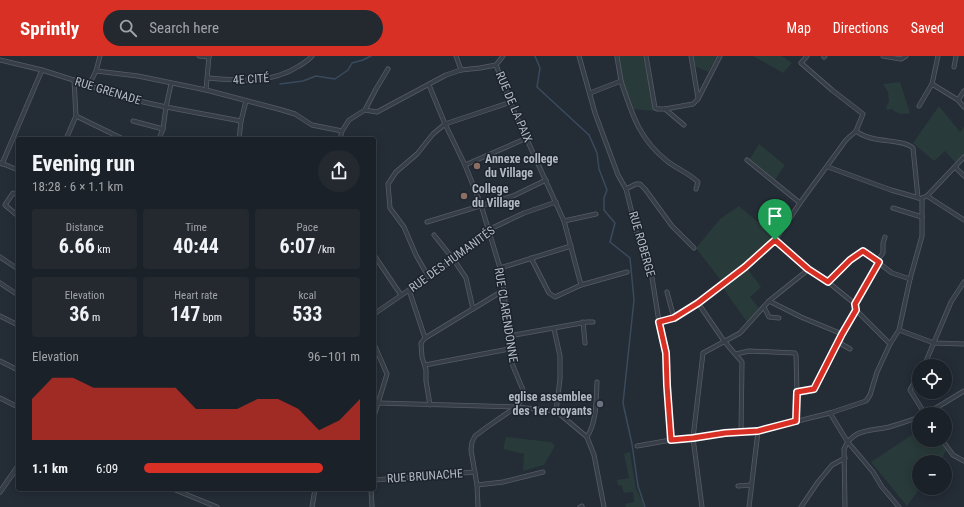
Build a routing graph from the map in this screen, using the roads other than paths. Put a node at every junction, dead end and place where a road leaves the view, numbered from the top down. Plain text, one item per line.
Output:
1 (100, 56) edge
2 (199, 56) edge
3 (209, 56) edge
4 (312, 56) edge
5 (456, 56) edge
6 (503, 56) edge
7 (579, 56) edge
8 (646, 56) edge
9 (691, 56) edge
10 (720, 56) edge
11 (807, 56) edge
12 (883, 56) edge
13 (906, 56) edge
14 (938, 56) edge
15 (956, 56) edge
16 (617, 57) edge
17 (0, 60) edge
18 (496, 65) junction
19 (954, 66) dead end
20 (42, 70) junction
21 (388, 70) dead end
22 (461, 70) junction
23 (96, 71) junction
24 (208, 78) junction
25 (74, 80) junction
26 (621, 82) junction
27 (171, 84) junction
28 (429, 84) junction
29 (932, 84) junction
30 (89, 85) junction
31 (206, 90) junction
32 (964, 91) edge
33 (590, 93) junction
34 (698, 99) junction
35 (958, 100) junction
36 (246, 101) junction
37 (511, 102) junction
38 (919, 106) dead end
39 (166, 107) junction
40 (964, 107) edge
41 (365, 110) junction
42 (665, 110) junction
43 (76, 116) junction
44 (133, 121) dead end
45 (241, 121) junction
46 (445, 124) junction
47 (684, 125) dead end
48 (163, 129) junction
49 (342, 131) junction
50 (856, 131) junction
51 (67, 137) edge
52 (119, 137) edge
53 (160, 137) edge
54 (239, 137) edge
55 (340, 137) edge
56 (527, 138) junction
57 (964, 157) edge
58 (747, 160) dead end
59 (1, 163) edge
60 (465, 165) junction
61 (828, 166) junction
62 (954, 167) junction
63 (16, 169) edge
64 (964, 176) edge
65 (546, 180) junction
66 (626, 189) junction
67 (696, 189) dead end
68 (16, 194) edge
69 (927, 196) junction
70 (920, 198) junction
71 (556, 202) junction
72 (800, 202) junction
73 (481, 204) junction
74 (893, 208) dead end
75 (16, 214) edge
76 (596, 214) dead end
77 (922, 217) junction
78 (964, 220) edge
79 (564, 221) junction
80 (427, 222) dead end
81 (488, 230) junction
82 (434, 236) dead end
83 (885, 237) dead end
84 (775, 240) junction
85 (571, 246) junction
86 (694, 248) dead end
87 (0, 257) edge
88 (376, 258) edge
89 (531, 258) junction
90 (454, 260) junction
91 (878, 262) junction
92 (16, 267) edge
93 (500, 268) junction
94 (808, 269) junction
95 (627, 272) dead end
96 (428, 276) junction
97 (910, 279) junction
98 (828, 282) junction
99 (964, 282) edge
100 (0, 283) edge
101 (581, 285) junction
102 (409, 290) junction
103 (504, 290) junction
104 (668, 292) dead end
105 (16, 294) edge
106 (401, 296) junction
107 (769, 301) junction
108 (698, 303) junction
109 (855, 304) junction
110 (764, 307) junction
111 (473, 309) junction
112 (856, 310) junction
113 (376, 313) edge
114 (0, 316) edge
115 (674, 318) junction
116 (779, 318) dead end
117 (583, 322) junction
118 (593, 322) dead end
119 (659, 322) junction
120 (16, 324) edge
121 (554, 329) junction
122 (899, 330) junction
123 (842, 334) junction
124 (509, 336) junction
125 (425, 338) junction
126 (724, 341) junction
127 (838, 342) junction
128 (585, 343) dead end
129 (934, 343) junction
130 (890, 344) junction
131 (964, 344) edge
132 (509, 349) junction
133 (850, 349) dead end
134 (376, 350) edge
135 (736, 354) junction
136 (927, 359) edge
137 (0, 361) edge
138 (425, 365) junction
139 (16, 369) edge
140 (598, 382) dead end
141 (964, 391) edge
142 (797, 392) junction
143 (0, 398) edge
144 (378, 403) junction
145 (430, 405) junction
146 (16, 406) edge
147 (516, 407) junction
148 (937, 407) edge
149 (376, 410) edge
150 (556, 411) junction
151 (830, 413) junction
152 (912, 419) edge
153 (796, 421) junction
154 (758, 431) junction
155 (742, 432) junction
156 (587, 437) junction
157 (693, 438) junction
158 (671, 440) junction
159 (847, 442) junction
160 (637, 446) dead end
161 (947, 447) edge
162 (845, 458) junction
163 (964, 461) edge
164 (16, 469) edge
165 (475, 472) junction
166 (543, 472) dead end
167 (376, 480) edge
168 (477, 485) junction
169 (752, 485) junction
170 (738, 486) dead end
171 (178, 491) edge
172 (315, 491) edge
173 (371, 491) edge
174 (0, 492) edge
175 (217, 507) edge
176 (312, 507) edge
177 (372, 507) edge
178 (478, 507) edge
179 (604, 507) edge
180 (702, 507) edge
181 (749, 507) edge
182 (801, 507) edge
183 (845, 507) edge
184 (898, 507) edge

1 - 23 street
2 - 3 street
3 - 24 street
4 - 24 street, 4E CITÉ
5 - 22 street
6 - 18 street
7 - 33 street, RUE ROBERGE
8 - 42 street
9 - 34 street
10 - 34 street
11 - 50 street
12 - 13 street
14 - 29 street
15 - 19 street
16 - 26 street
17 - 20 street, RUE GRENADE
18 - 22 street
18 - 37 street, RUE DE LA PAIX
20 - 25 street, RUE GRENADE
20 - 59 street
21 - 41 street
22 - 28 street
23 - 27 street
23 - 30 street
24 - 31 street
25 - 30 street, RUE GRENADE
25 - 43 street
26 - 33 street
26 - 67 street
27 - 31 street
27 - 39 street
28 - 41 street
28 - 46 street, RUE CLARENDONNE
29 - 35 street
29 - 38 street
30 - 39 street, RUE GRENADE
31 - 36 street
32 - 35 street
33 - 66 street, RUE ROBERGE
34 - 42 street
35 - 40 street
36 - 45 street
36 - 49 street
37 - 46 street
37 - 56 street, RUE DE LA PAIX
39 - 45 street, RUE GRENADE
39 - 48 street
41 - 49 street
42 - 47 street
43 - 51 street
43 - 52 street
44 - 48 street
45 - 54 street
46 - 60 street, RUE CLARENDONNE
46 - 96 street
48 - 53 street
49 - 55 street
50 - 61 street
50 - 70 street
56 - 60 street
56 - 65 street, RUE DE LA PAIX
57 - 62 street
58 - 72 street
59 - 63 street
60 - 73 street, RUE CLARENDONNE
61 - 70 street
61 - 72 street
62 - 64 street
62 - 69 street
65 - 71 street, RUE DE LA PAIX
65 - 73 street
66 - 86 street
66 - 119 street, RUE ROBERGE
68 - 75 street
69 - 70 street
69 - 78 street
70 - 77 street
71 - 79 street, RUE DE LA PAIX
71 - 81 street, RUE DES HUMANITÉS
72 - 84 street
73 - 80 street
73 - 81 street, RUE CLARENDONNE
74 - 77 street
76 - 79 street
77 - 97 street
79 - 85 street, RUE DE LA PAIX
81 - 90 street, RUE DES HUMANITÉS
81 - 93 street, RUE CLARENDONNE
82 - 90 street
83 - 91 street
84 - 94 street
84 - 108 street
85 - 89 street
85 - 101 street, RUE DE LA PAIX
87 - 92 street
88 - 106 street
89 - 93 street
89 - 101 street
90 - 96 street, RUE DES HUMANITÉS
90 - 111 street
91 - 97 street
91 - 98 street
91 - 109 street
93 - 103 street, RUE CLARENDONNE
94 - 98 street
94 - 107 street
95 - 101 street
96 - 102 street, RUE DES HUMANITÉS
97 - 122 street
98 - 109 street
99 - 129 street
100 - 105 street
102 - 106 street, RUE DES HUMANITÉS
102 - 125 street
103 - 111 street
103 - 124 street, RUE CLARENDONNE
104 - 115 street
106 - 113 street, RUE DES HUMANITÉS
107 - 110 street
107 - 123 street
108 - 115 street
108 - 126 street
109 - 112 street
110 - 116 street
110 - 126 street
111 - 125 street
112 - 123 street
112 - 130 street
114 - 120 street
115 - 119 street
117 - 118 street
117 - 121 street
117 - 128 street
119 - 158 street, RUE ROBERGE
121 - 124 street
121 - 150 street
122 - 129 street
122 - 130 street
123 - 127 street
124 - 132 street, RUE CLARENDONNE
125 - 138 street
126 - 135 street
126 - 157 street
127 - 133 street
127 - 142 street
129 - 131 street
129 - 136 street
130 - 151 street
132 - 138 street
132 - 147 street, RUE CLARENDONNE
134 - 144 street
135 - 142 street
135 - 155 street
137 - 139 street
138 - 145 street
140 - 156 street
141 - 148 street
142 - 153 street
143 - 146 street
144 - 145 street
144 - 149 street
145 - 147 street
147 - 150 street
147 - 165 street
150 - 156 street
151 - 153 street
151 - 159 street
152 - 159 street
153 - 154 street
154 - 155 street
154 - 169 street
155 - 157 street
156 - 179 street
157 - 158 street
157 - 180 street
158 - 160 street
159 - 162 street
159 - 184 street
161 - 163 street
162 - 182 street
162 - 183 street
164 - 174 street
165 - 167 street, RUE BRUNACHE
165 - 168 street
166 - 168 street
168 - 178 street
169 - 170 street
169 - 181 street
171 - 175 street
172 - 176 street
173 - 177 street

